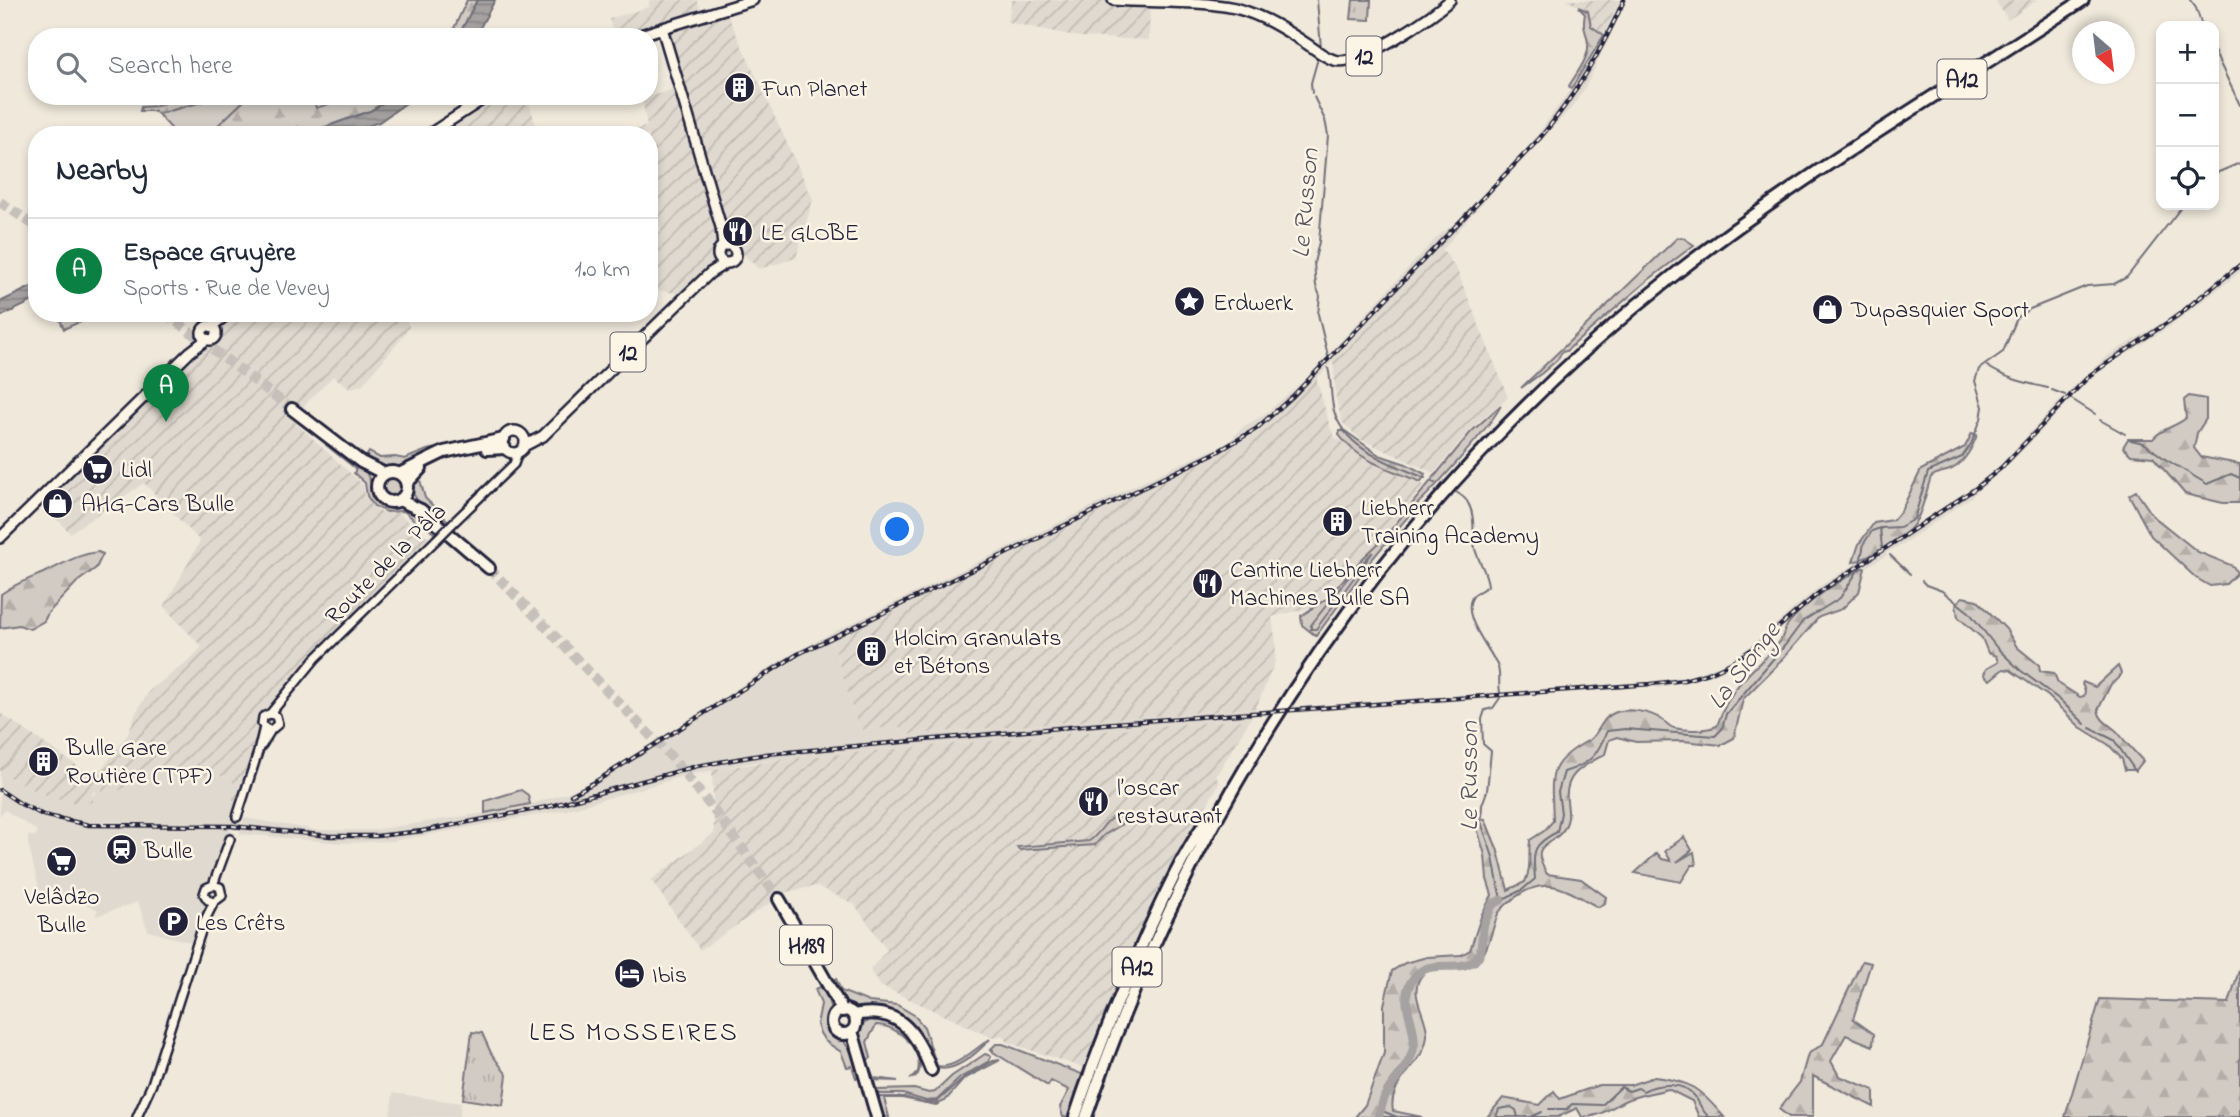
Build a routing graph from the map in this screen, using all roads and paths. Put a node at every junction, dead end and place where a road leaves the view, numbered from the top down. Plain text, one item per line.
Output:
1 (753, 0) edge
2 (1113, 0) edge
3 (1450, 0) edge
4 (2070, 0) edge
5 (2083, 0) edge
6 (662, 28) junction
7 (658, 29) edge
8 (474, 105) edge
9 (442, 126) edge
10 (727, 246) junction
11 (723, 261) junction
12 (220, 322) edge
13 (292, 409) tunnel mouth
14 (514, 446) junction
15 (399, 474) junction
16 (382, 478) junction
17 (407, 487) junction
18 (399, 500) junction
19 (421, 510) junction
20 (0, 538) edge
21 (489, 568) tunnel mouth
22 (291, 688) junction
23 (270, 714) junction
24 (278, 719) junction
25 (267, 728) junction
26 (237, 817) tunnel mouth
27 (230, 839) tunnel mouth
28 (216, 886) junction
29 (779, 899) tunnel mouth
30 (211, 901) junction
31 (847, 1021) junction
32 (928, 1071) dead end
33 (143, 1103) junction
34 (130, 1117) edge
35 (137, 1117) edge
36 (877, 1117) edge
37 (1077, 1117) edge
38 (1086, 1117) edge

1 - 6 main road
2 - 3 main road, 12
4 - 37 highway, A12
5 - 38 highway, A12
6 - 7 main road
6 - 10 main road
8 - 9 main road
10 - 11 main road
10 - 11 main road
11 - 14 main road, 12
12 - 20 main road
13 - 16 highway
14 - 15 highway, 12
14 - 17 highway, 12
14 - 22 street, Route de la Pâla, bridge
15 - 16 highway, 12
15 - 17 highway
16 - 18 highway
17 - 18 highway, 12
17 - 19 highway
18 - 19 highway
19 - 21 highway
22 - 23 street, Route de la Pâla
22 - 24 street, Route de la Pâla
23 - 24 street
23 - 25 street, Route de la Pâla
24 - 25 street, Route de la Pâla
25 - 26 street
27 - 28 street
28 - 30 street
28 - 30 street
29 - 31 highway, H189
30 - 33 street
31 - 32 highway
31 - 36 highway
33 - 34 street
33 - 35 street

